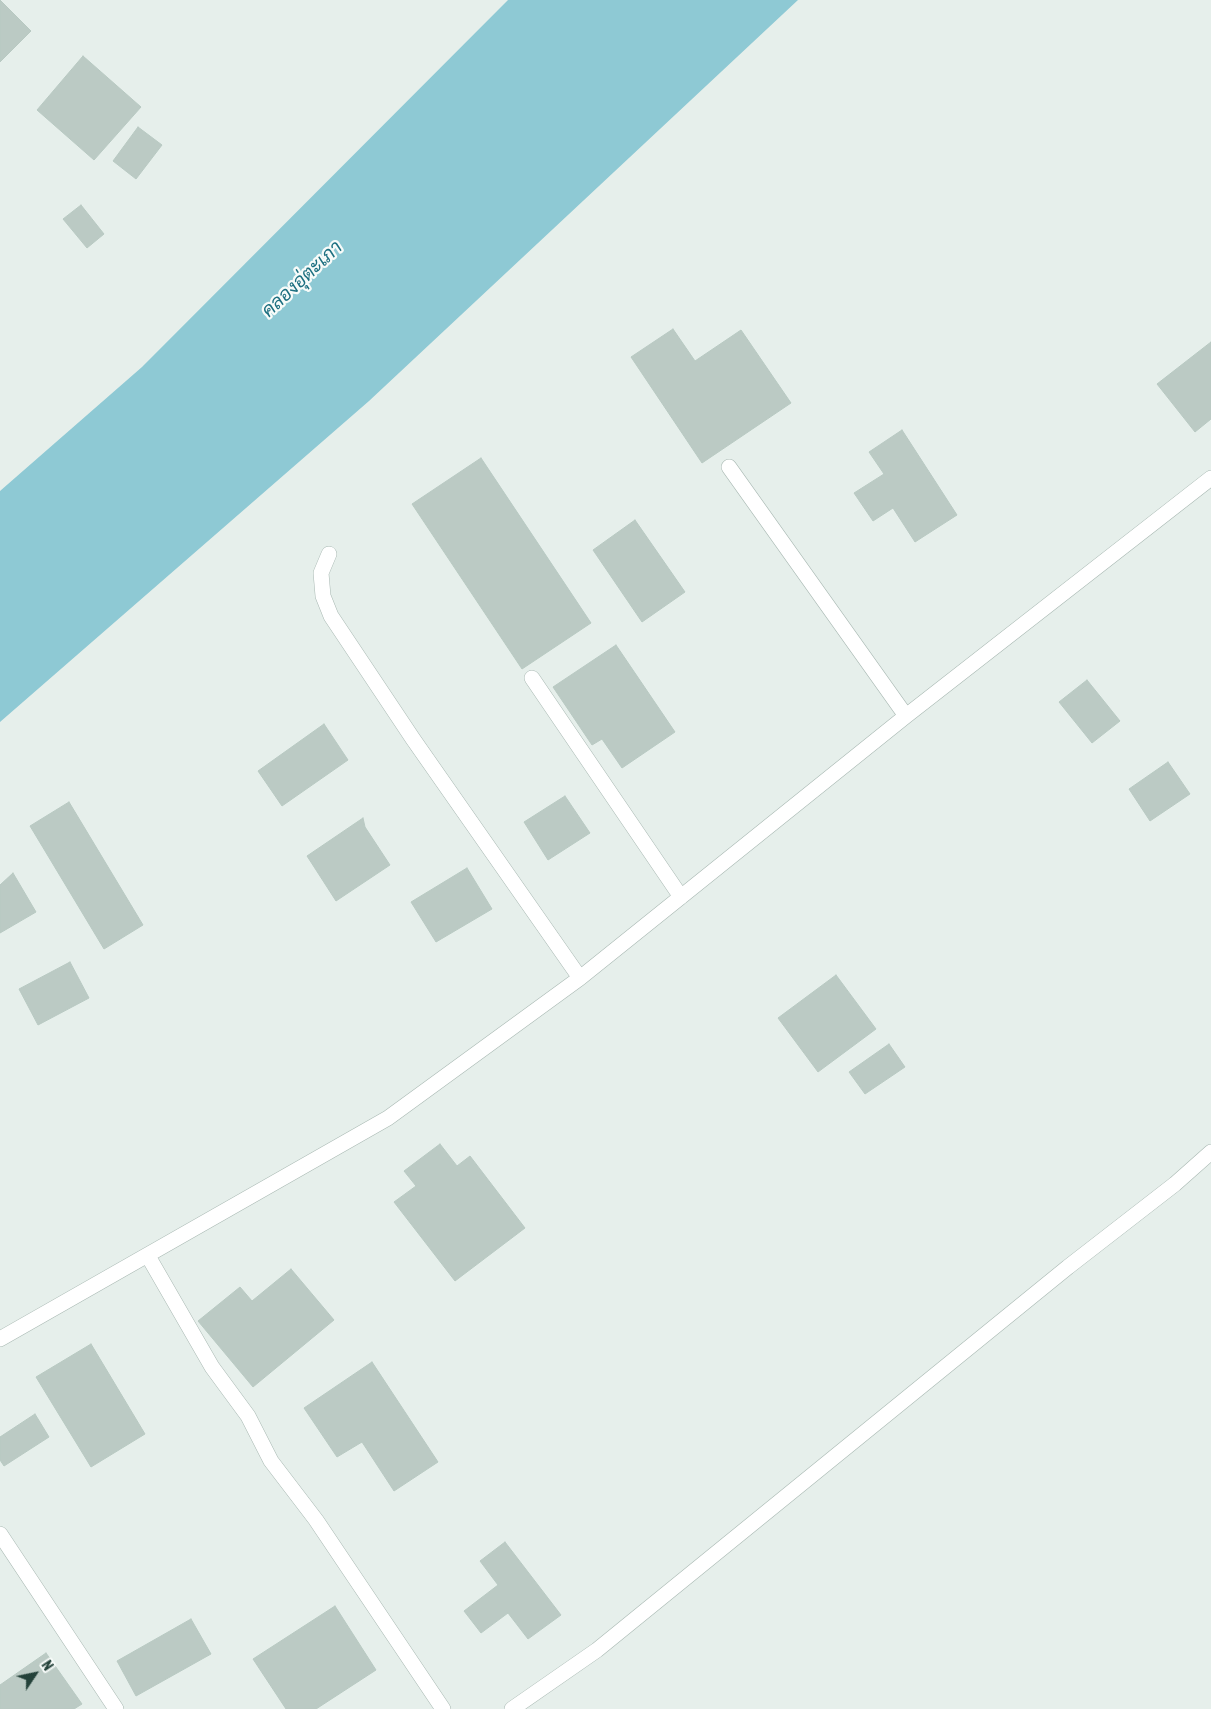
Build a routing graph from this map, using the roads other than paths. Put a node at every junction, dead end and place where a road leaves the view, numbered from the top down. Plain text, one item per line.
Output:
1 (729, 467) dead end
2 (1211, 478) edge
3 (329, 554) dead end
4 (532, 678) dead end
5 (906, 716) junction
6 (681, 897) junction
7 (580, 978) junction
8 (1211, 1152) edge
9 (148, 1256) junction
10 (0, 1339) edge
11 (0, 1534) edge
12 (116, 1709) edge
13 (443, 1709) edge
14 (512, 1709) edge

1 - 5 street
2 - 5 street
3 - 7 street
4 - 6 street
5 - 6 street
6 - 7 street
7 - 9 street
8 - 14 street
9 - 10 street
9 - 13 street
11 - 12 street

